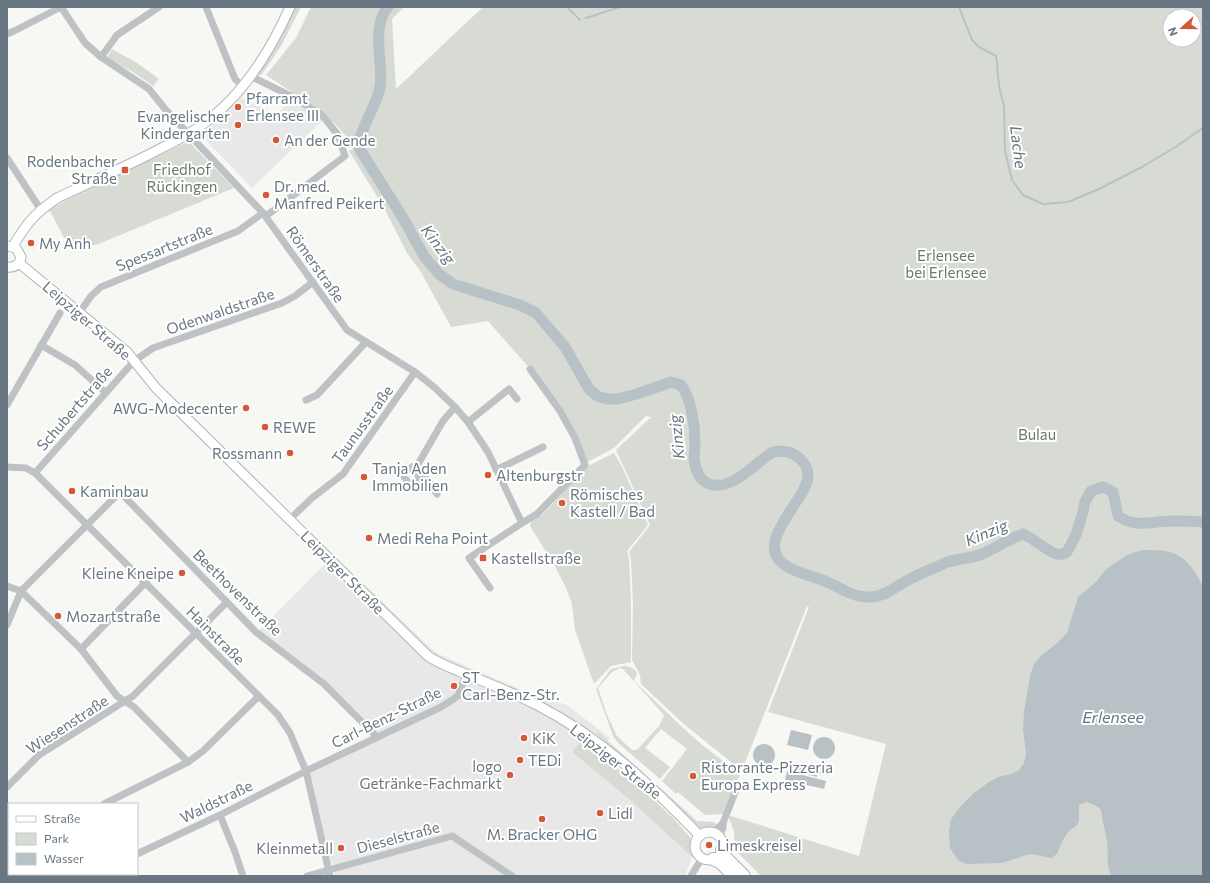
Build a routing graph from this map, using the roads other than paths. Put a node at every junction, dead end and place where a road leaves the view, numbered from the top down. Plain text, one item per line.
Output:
1 (61, 7) edge
2 (160, 7) edge
3 (206, 7) edge
4 (290, 7) edge
5 (7, 34) edge
6 (101, 57) junction
7 (250, 76) junction
8 (242, 86) junction
9 (188, 133) junction
10 (7, 158) edge
11 (41, 210) junction
12 (264, 214) junction
13 (10, 246) edge
14 (19, 263) junction
15 (7, 267) edge
16 (313, 282) junction
17 (80, 312) junction
18 (60, 313) dead end
19 (366, 342) junction
20 (41, 345) junction
21 (134, 361) junction
22 (530, 369) dead end
23 (415, 372) junction
24 (105, 392) junction
25 (517, 399) dead end
26 (306, 400) dead end
27 (7, 405) edge
28 (455, 407) junction
29 (468, 422) junction
30 (543, 447) dead end
31 (7, 467) edge
32 (496, 470) junction
33 (35, 473) junction
34 (437, 494) dead end
35 (290, 519) junction
36 (522, 523) junction
37 (87, 524) junction
38 (146, 582) junction
39 (7, 586) edge
40 (490, 588) dead end
41 (21, 591) junction
42 (227, 602) junction
43 (7, 624) edge
44 (196, 633) junction
45 (81, 649) junction
46 (466, 674) junction
47 (259, 696) junction
48 (126, 701) junction
49 (377, 737) junction
50 (188, 762) junction
51 (306, 771) junction
52 (7, 787) edge
53 (736, 790) dead end
54 (106, 803) edge
55 (220, 815) junction
56 (716, 835) junction
57 (700, 836) junction
58 (722, 850) junction
59 (138, 854) edge
60 (707, 858) junction
61 (329, 873) edge
62 (243, 876) edge
63 (307, 876) edge
64 (512, 876) edge
65 (691, 876) edge
66 (734, 876) edge
67 (744, 876) edge

1 - 5 street
1 - 6 street, Römerstraße
2 - 6 street
3 - 8 street
4 - 7 main road
6 - 9 street, Römerstraße
7 - 8 main road
7 - 12 street
8 - 9 main road
9 - 11 main road
9 - 12 street, Römerstraße
10 - 11 street
11 - 13 main road
12 - 16 street, Römerstraße
12 - 17 street, Spessartstraße
13 - 14 main road
14 - 15 main road
14 - 17 main road, Leipziger Straße
16 - 19 street, Römerstraße
16 - 21 street, Odenwaldstraße
17 - 21 main road, Leipziger Straße
18 - 20 street
19 - 23 street, Römerstraße
19 - 26 street
20 - 24 street
20 - 27 street
21 - 24 street, Schubertstraße
21 - 35 main road, Leipziger Straße
22 - 36 street
23 - 28 street, Römerstraße
23 - 35 street, Taunusstraße
24 - 33 street, Schubertstraße
25 - 29 street
28 - 29 street, Römerstraße
28 - 34 street
29 - 32 street, Römerstraße
30 - 32 street
31 - 33 street, Hainstraße
32 - 36 street, Römerstraße
33 - 37 street, Hainstraße
35 - 46 main road, Leipziger Straße
36 - 40 street
37 - 38 street, Hainstraße
37 - 41 street
37 - 42 street, Beethovenstraße
38 - 44 street, Hainstraße
38 - 45 street
39 - 41 street
41 - 43 street
41 - 45 street
42 - 44 street, Wiesenstraße
42 - 49 street, Beethovenstraße
44 - 47 street, Hainstraße
44 - 48 street, Wiesenstraße
45 - 48 street
46 - 49 street, Carl-Benz-Straße
46 - 57 main road, Leipziger Straße
47 - 50 street
47 - 51 street, Hainstraße
48 - 50 street
48 - 52 street, Wiesenstraße
49 - 51 street, Carl-Benz-Straße
50 - 54 street
51 - 55 street, Waldstraße
51 - 61 street, Hainstraße
53 - 56 street
55 - 59 street, Waldstraße
55 - 62 street
56 - 57 main road
56 - 58 main road
57 - 60 main road
58 - 60 main road
58 - 67 highway
60 - 65 street
60 - 66 highway
61 - 63 street, Dieselstraße
61 - 64 street, Dieselstraße

